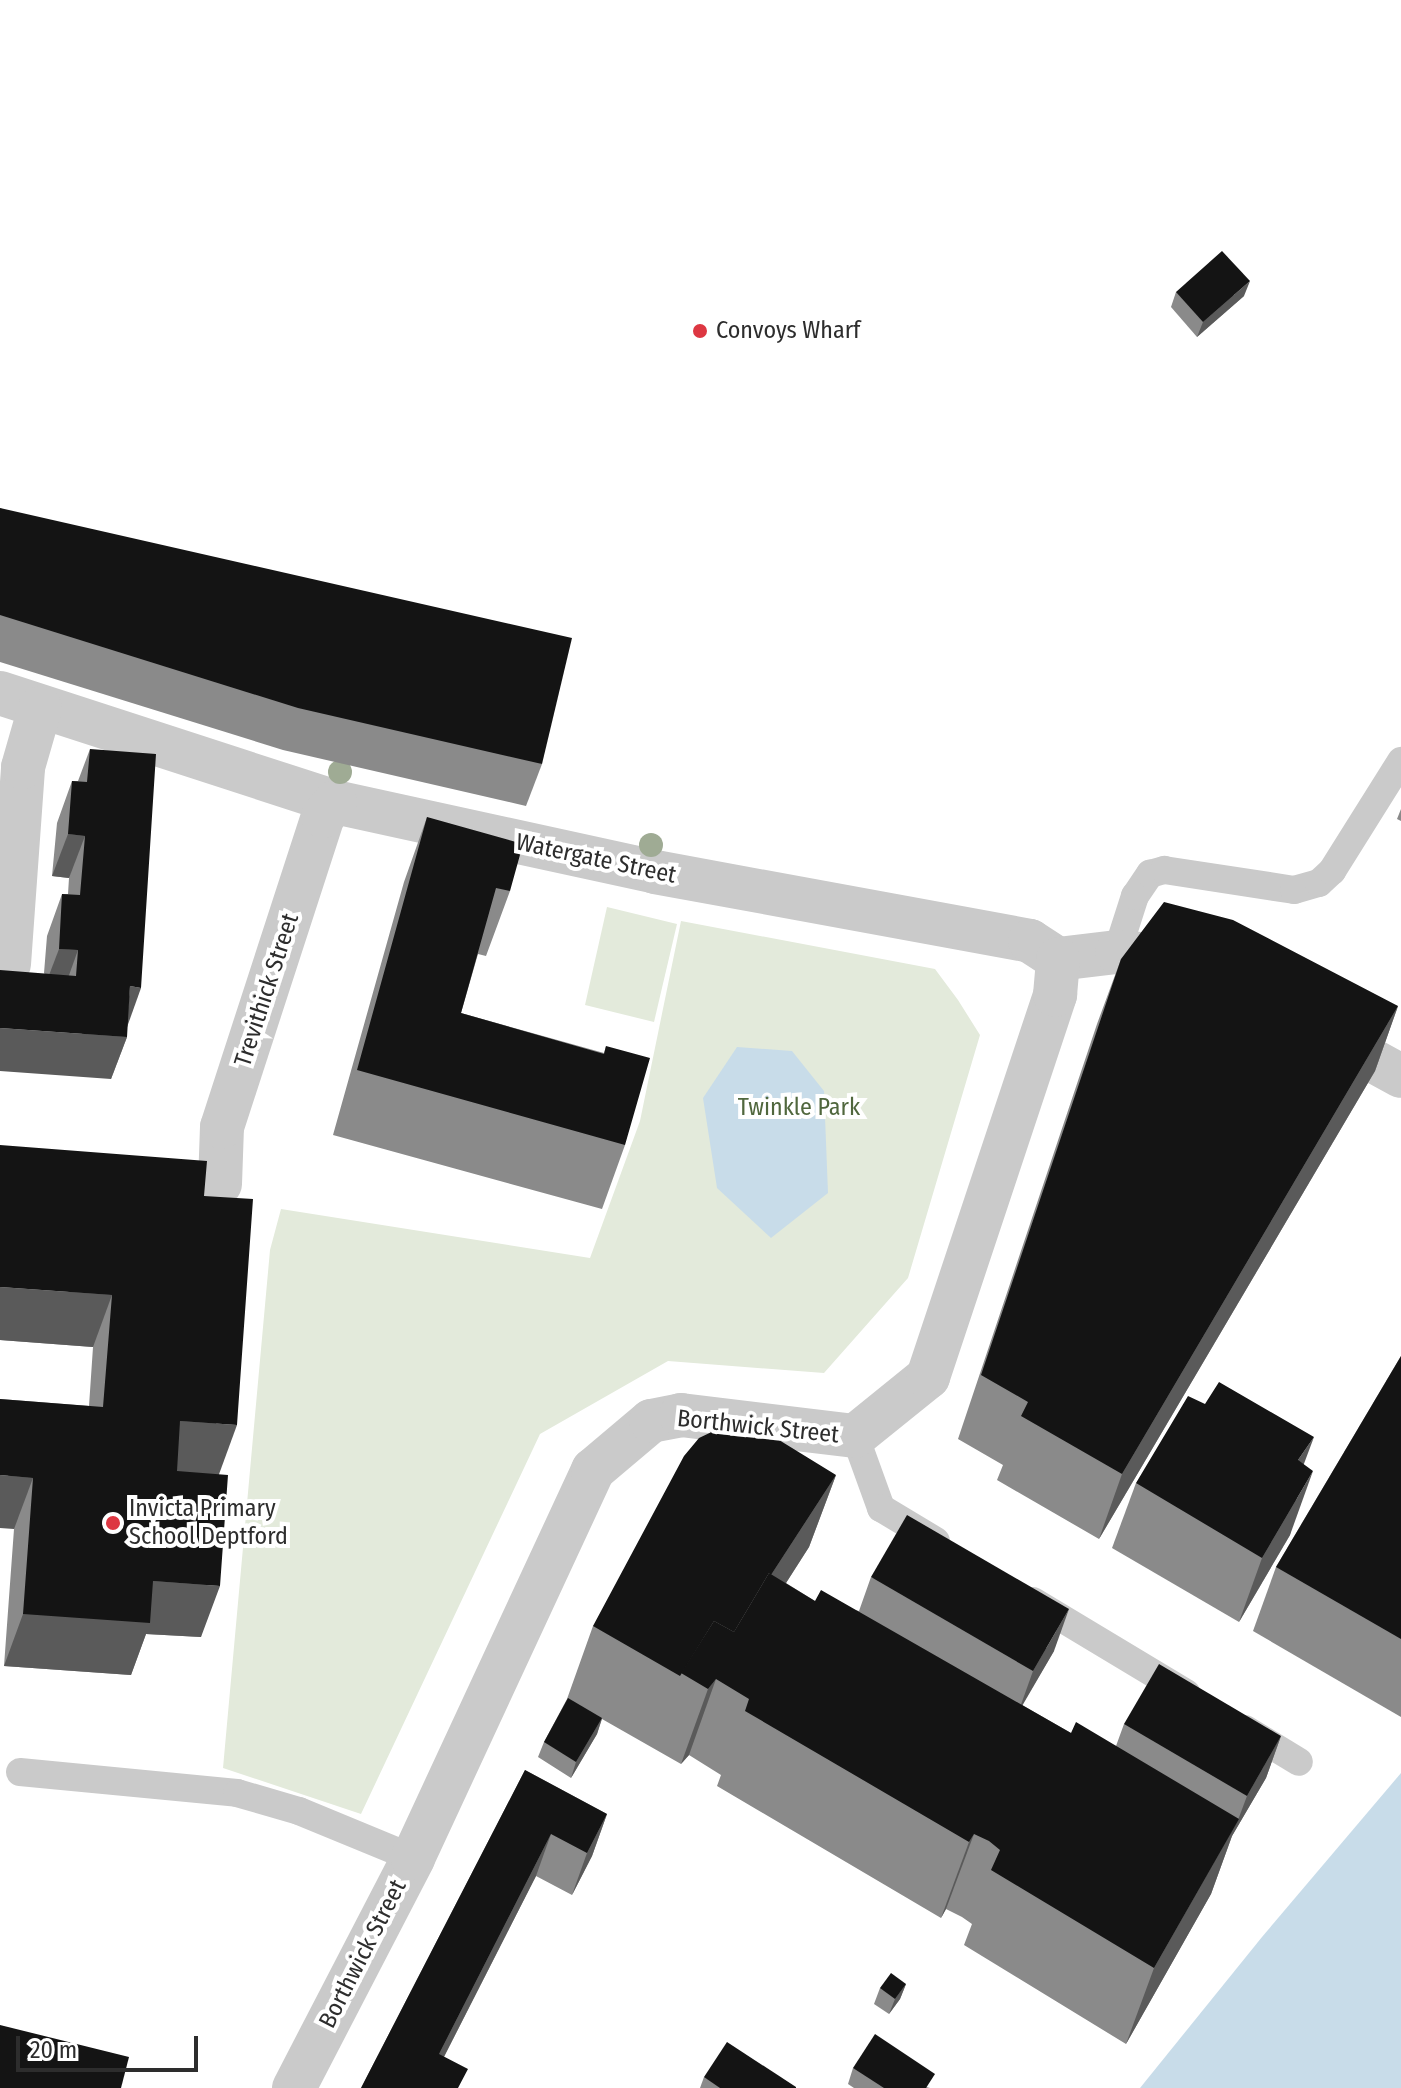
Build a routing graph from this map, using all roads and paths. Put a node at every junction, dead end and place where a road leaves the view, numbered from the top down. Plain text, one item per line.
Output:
1 (20, 700) edge
2 (1401, 761) edge
3 (335, 802) junction
4 (1117, 952) junction
5 (1058, 959) junction
6 (9, 964) dead end
7 (1219, 978) edge
8 (1284, 1013) edge
9 (1401, 1076) edge
10 (220, 1184) dead end
11 (855, 1436) junction
12 (962, 1557) edge
13 (1016, 1590) edge
14 (1299, 1762) dead end
15 (20, 1772) dead end
16 (413, 1858) junction
17 (294, 2088) edge

1 - 3 street, Watergate Street
1 - 6 street
2 - 4 lane
3 - 5 street, Watergate Street
3 - 10 street, Trevithick Street
4 - 5 street
4 - 7 street
5 - 11 street, Borthwick Street
8 - 9 street
11 - 12 lane
11 - 16 street, Borthwick Street
13 - 14 lane
15 - 16 lane
16 - 17 street, Borthwick Street

